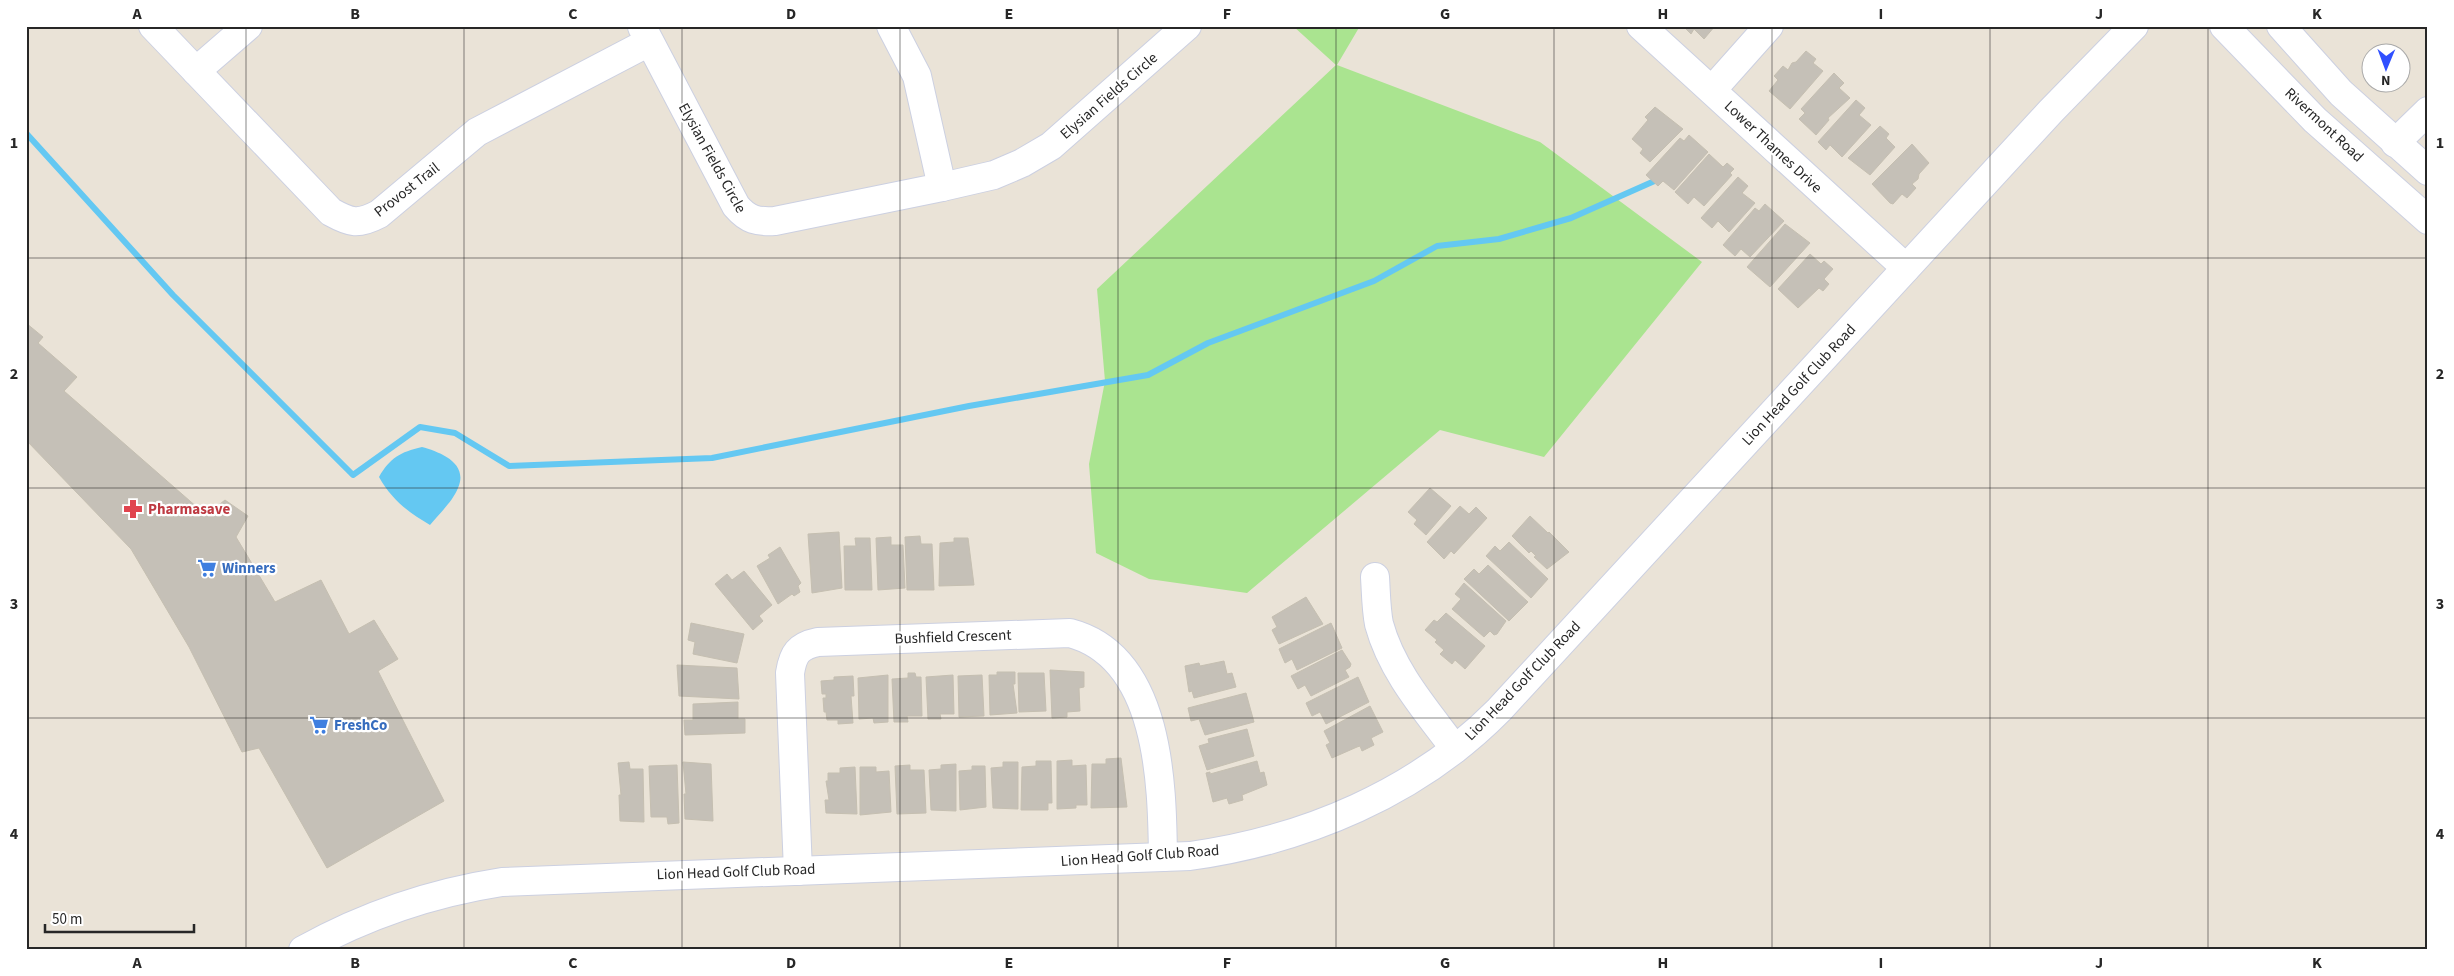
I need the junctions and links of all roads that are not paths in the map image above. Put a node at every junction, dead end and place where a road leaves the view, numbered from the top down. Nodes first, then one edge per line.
1 (153, 26) edge
2 (248, 26) edge
3 (891, 26) edge
4 (1187, 26) edge
5 (1641, 26) edge
6 (1769, 26) edge
7 (2134, 26) edge
8 (2224, 26) edge
9 (2281, 26) edge
10 (645, 34) edge
11 (196, 71) junction
12 (1712, 90) junction
13 (2428, 112) edge
14 (2395, 144) junction
15 (2428, 171) edge
16 (942, 188) junction
17 (2428, 220) edge
18 (1906, 268) junction
19 (1375, 578) dead end
20 (1455, 750) junction
21 (1163, 857) junction
22 (798, 870) junction
23 (303, 950) edge

1 - 11 street, Provost Trail
2 - 11 street
3 - 16 street
4 - 16 street, Elysian Fields Circle
5 - 12 street, Lower Thames Drive
6 - 12 street
7 - 18 street, Lion Head Golf Club Road
8 - 17 street, Rivermont Road
9 - 14 street
10 - 11 street, Provost Trail
10 - 16 street, Elysian Fields Circle
12 - 18 street, Lower Thames Drive
13 - 14 street
14 - 15 street
18 - 20 street, Lion Head Golf Club Road
19 - 20 street
20 - 21 street, Lion Head Golf Club Road
21 - 22 street, Lion Head Golf Club Road
21 - 22 street, Bushfield Crescent
22 - 23 street, Lion Head Golf Club Road

